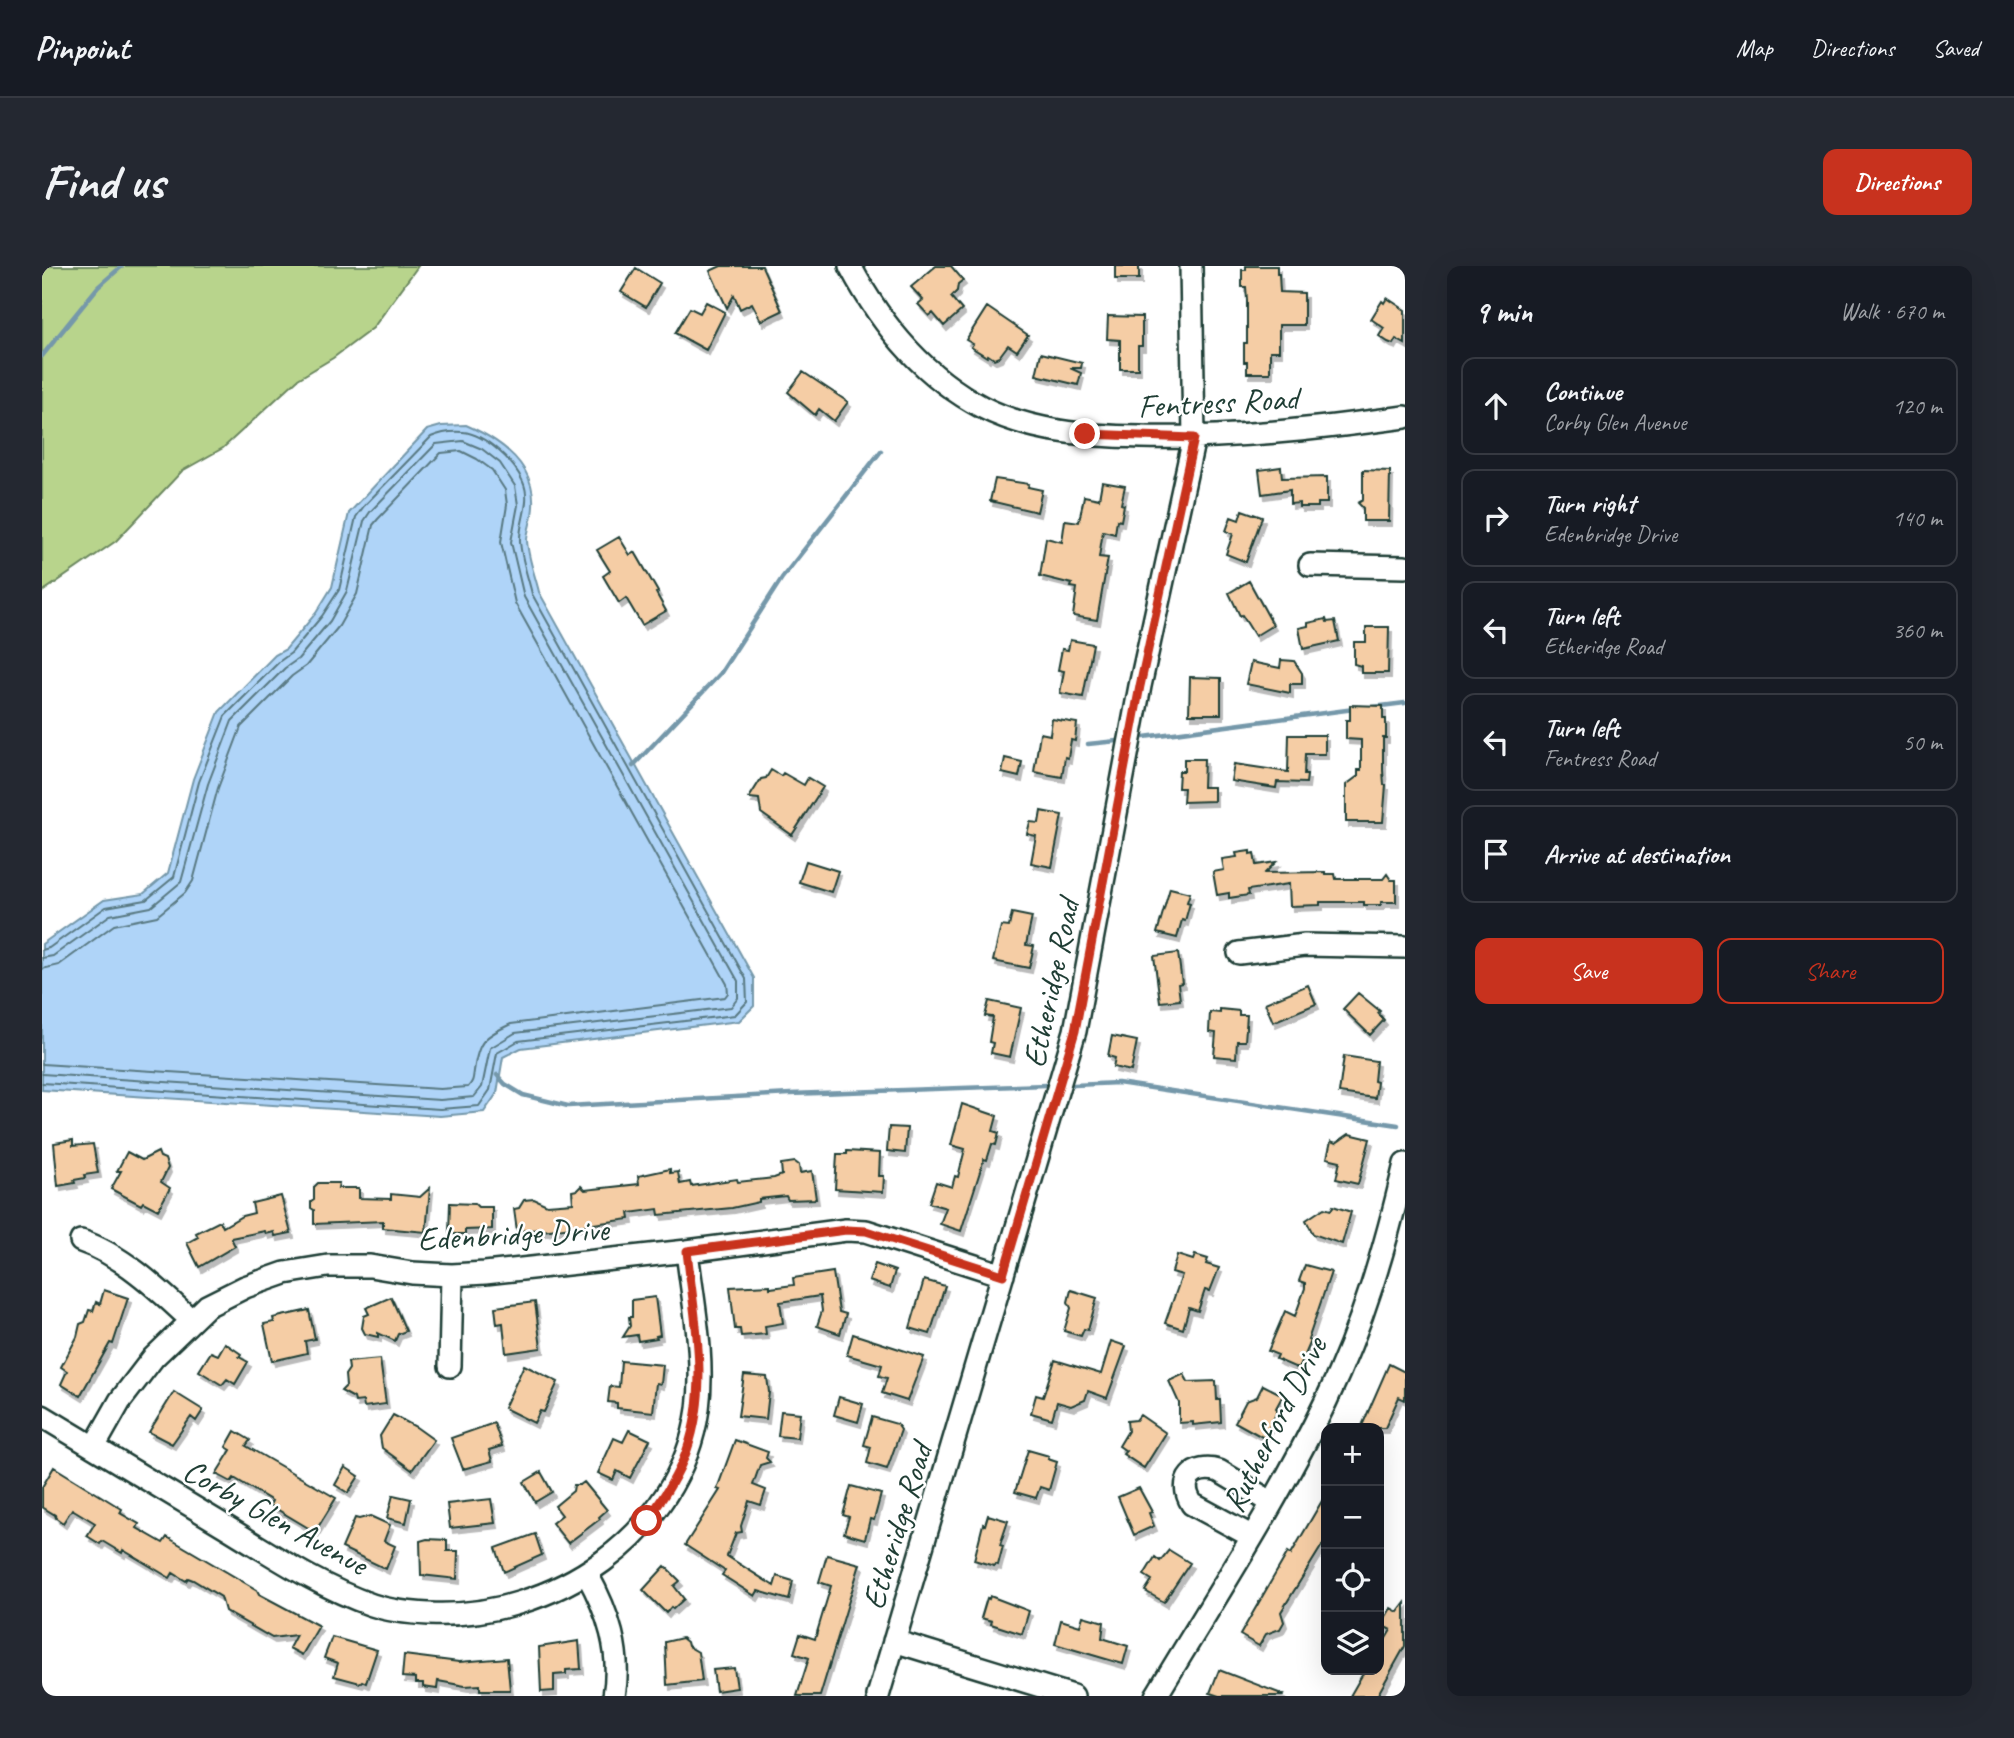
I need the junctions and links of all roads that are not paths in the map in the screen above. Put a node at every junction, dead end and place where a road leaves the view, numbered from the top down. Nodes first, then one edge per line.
1 (850, 266) edge
2 (1191, 266) edge
3 (1405, 417) edge
4 (1194, 438) junction
5 (1310, 565) dead end
6 (1405, 567) edge
7 (1405, 947) edge
8 (1239, 953) dead end
9 (1405, 1164) edge
10 (1396, 1240) edge
11 (81, 1241) dead end
12 (687, 1251) junction
13 (452, 1275) junction
14 (1003, 1275) junction
15 (191, 1320) junction
16 (450, 1366) dead end
17 (42, 1416) edge
18 (94, 1447) junction
19 (1271, 1502) junction
20 (1251, 1536) junction
21 (586, 1574) junction
22 (894, 1641) junction
23 (614, 1696) edge
24 (878, 1696) edge
25 (1073, 1696) edge
26 (1156, 1696) edge

1 - 4 street, Fentress Road
2 - 4 street, Etheridge Road
3 - 4 street, Fentress Road
4 - 14 street, Etheridge Road
5 - 6 street
7 - 8 street
9 - 10 street, Rutherford Drive
10 - 19 street, Rutherford Drive
11 - 15 street
12 - 13 street, Edenbridge Drive
12 - 14 street, Edenbridge Drive
12 - 21 street, Corby Glen Avenue
13 - 15 street, Edenbridge Drive
13 - 16 street
14 - 22 street, Etheridge Road
15 - 18 street, Edenbridge Drive
17 - 18 street, Corby Glen Avenue
18 - 21 street, Corby Glen Avenue
19 - 20 street, Rutherford Drive
19 - 20 street
20 - 26 street, Rutherford Drive
21 - 23 street
22 - 24 street, Etheridge Road
22 - 25 street

